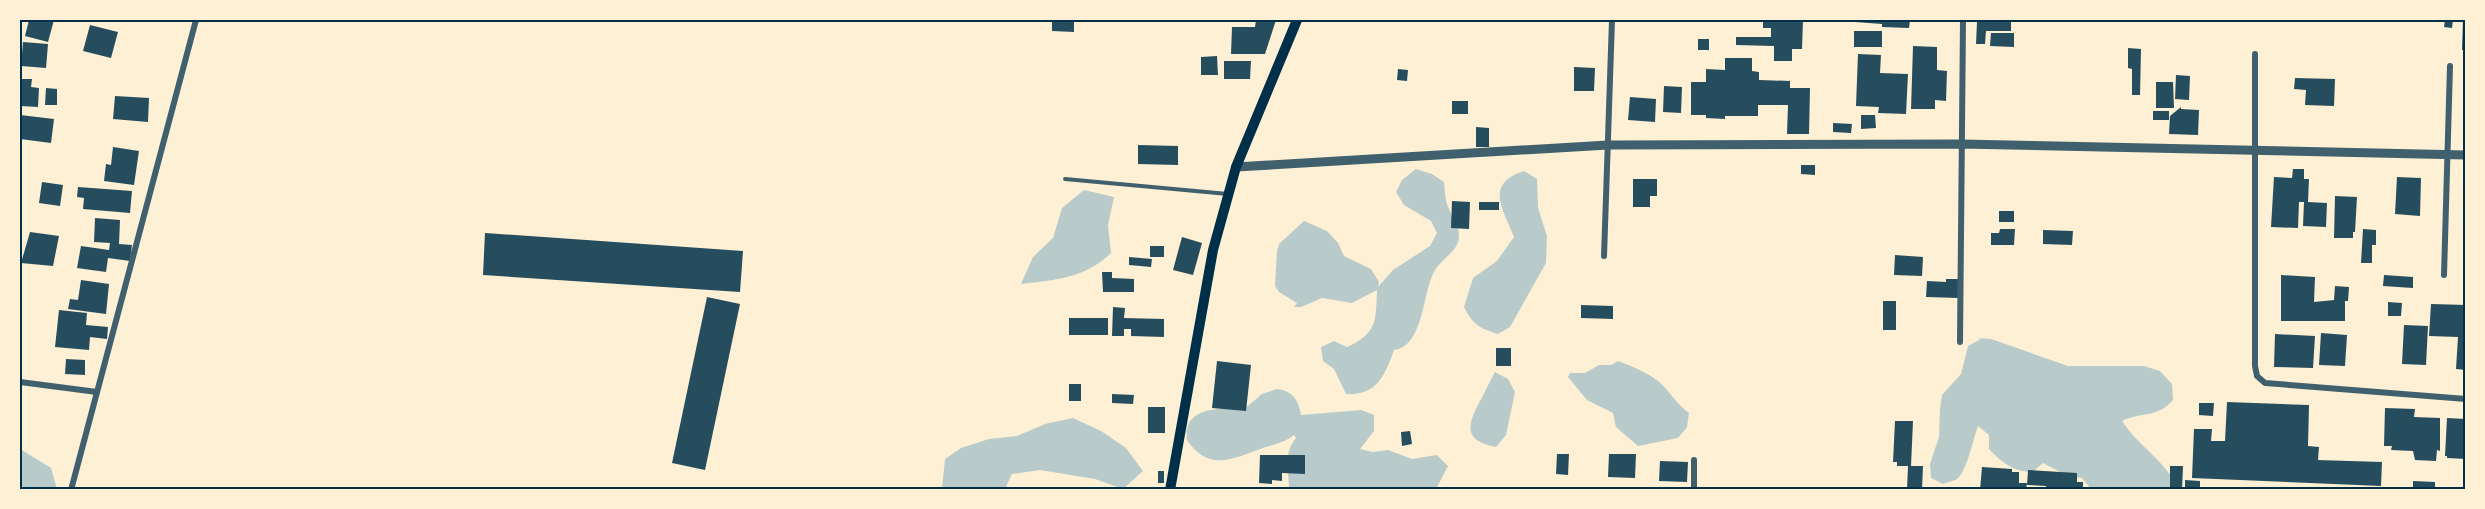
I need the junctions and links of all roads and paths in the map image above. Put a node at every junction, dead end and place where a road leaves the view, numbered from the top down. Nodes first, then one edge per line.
1 (196, 20) edge
2 (1297, 20) edge
3 (1612, 20) edge
4 (1963, 20) edge
5 (2255, 54) dead end
6 (2450, 66) dead end
7 (1961, 144) junction
8 (1608, 145) junction
9 (2255, 152) junction
10 (2449, 155) junction
11 (2466, 155) edge
12 (1236, 167) junction
13 (1065, 179) dead end
14 (1228, 194) junction
15 (1604, 256) dead end
16 (2444, 275) dead end
17 (1960, 342) dead end
18 (20, 382) edge
19 (97, 392) junction
20 (2466, 399) edge
21 (1694, 460) dead end
22 (71, 489) edge
23 (1170, 489) edge
24 (1694, 489) edge

1 - 19 street
2 - 12 main road
3 - 8 street
4 - 7 street
5 - 9 street
6 - 10 street
7 - 8 street
7 - 9 street
7 - 17 street
8 - 12 street
8 - 15 street
9 - 10 street
9 - 20 street
10 - 11 street
10 - 16 street
12 - 14 main road
13 - 14 lane
14 - 23 main road
18 - 19 street
19 - 22 street
21 - 24 street

